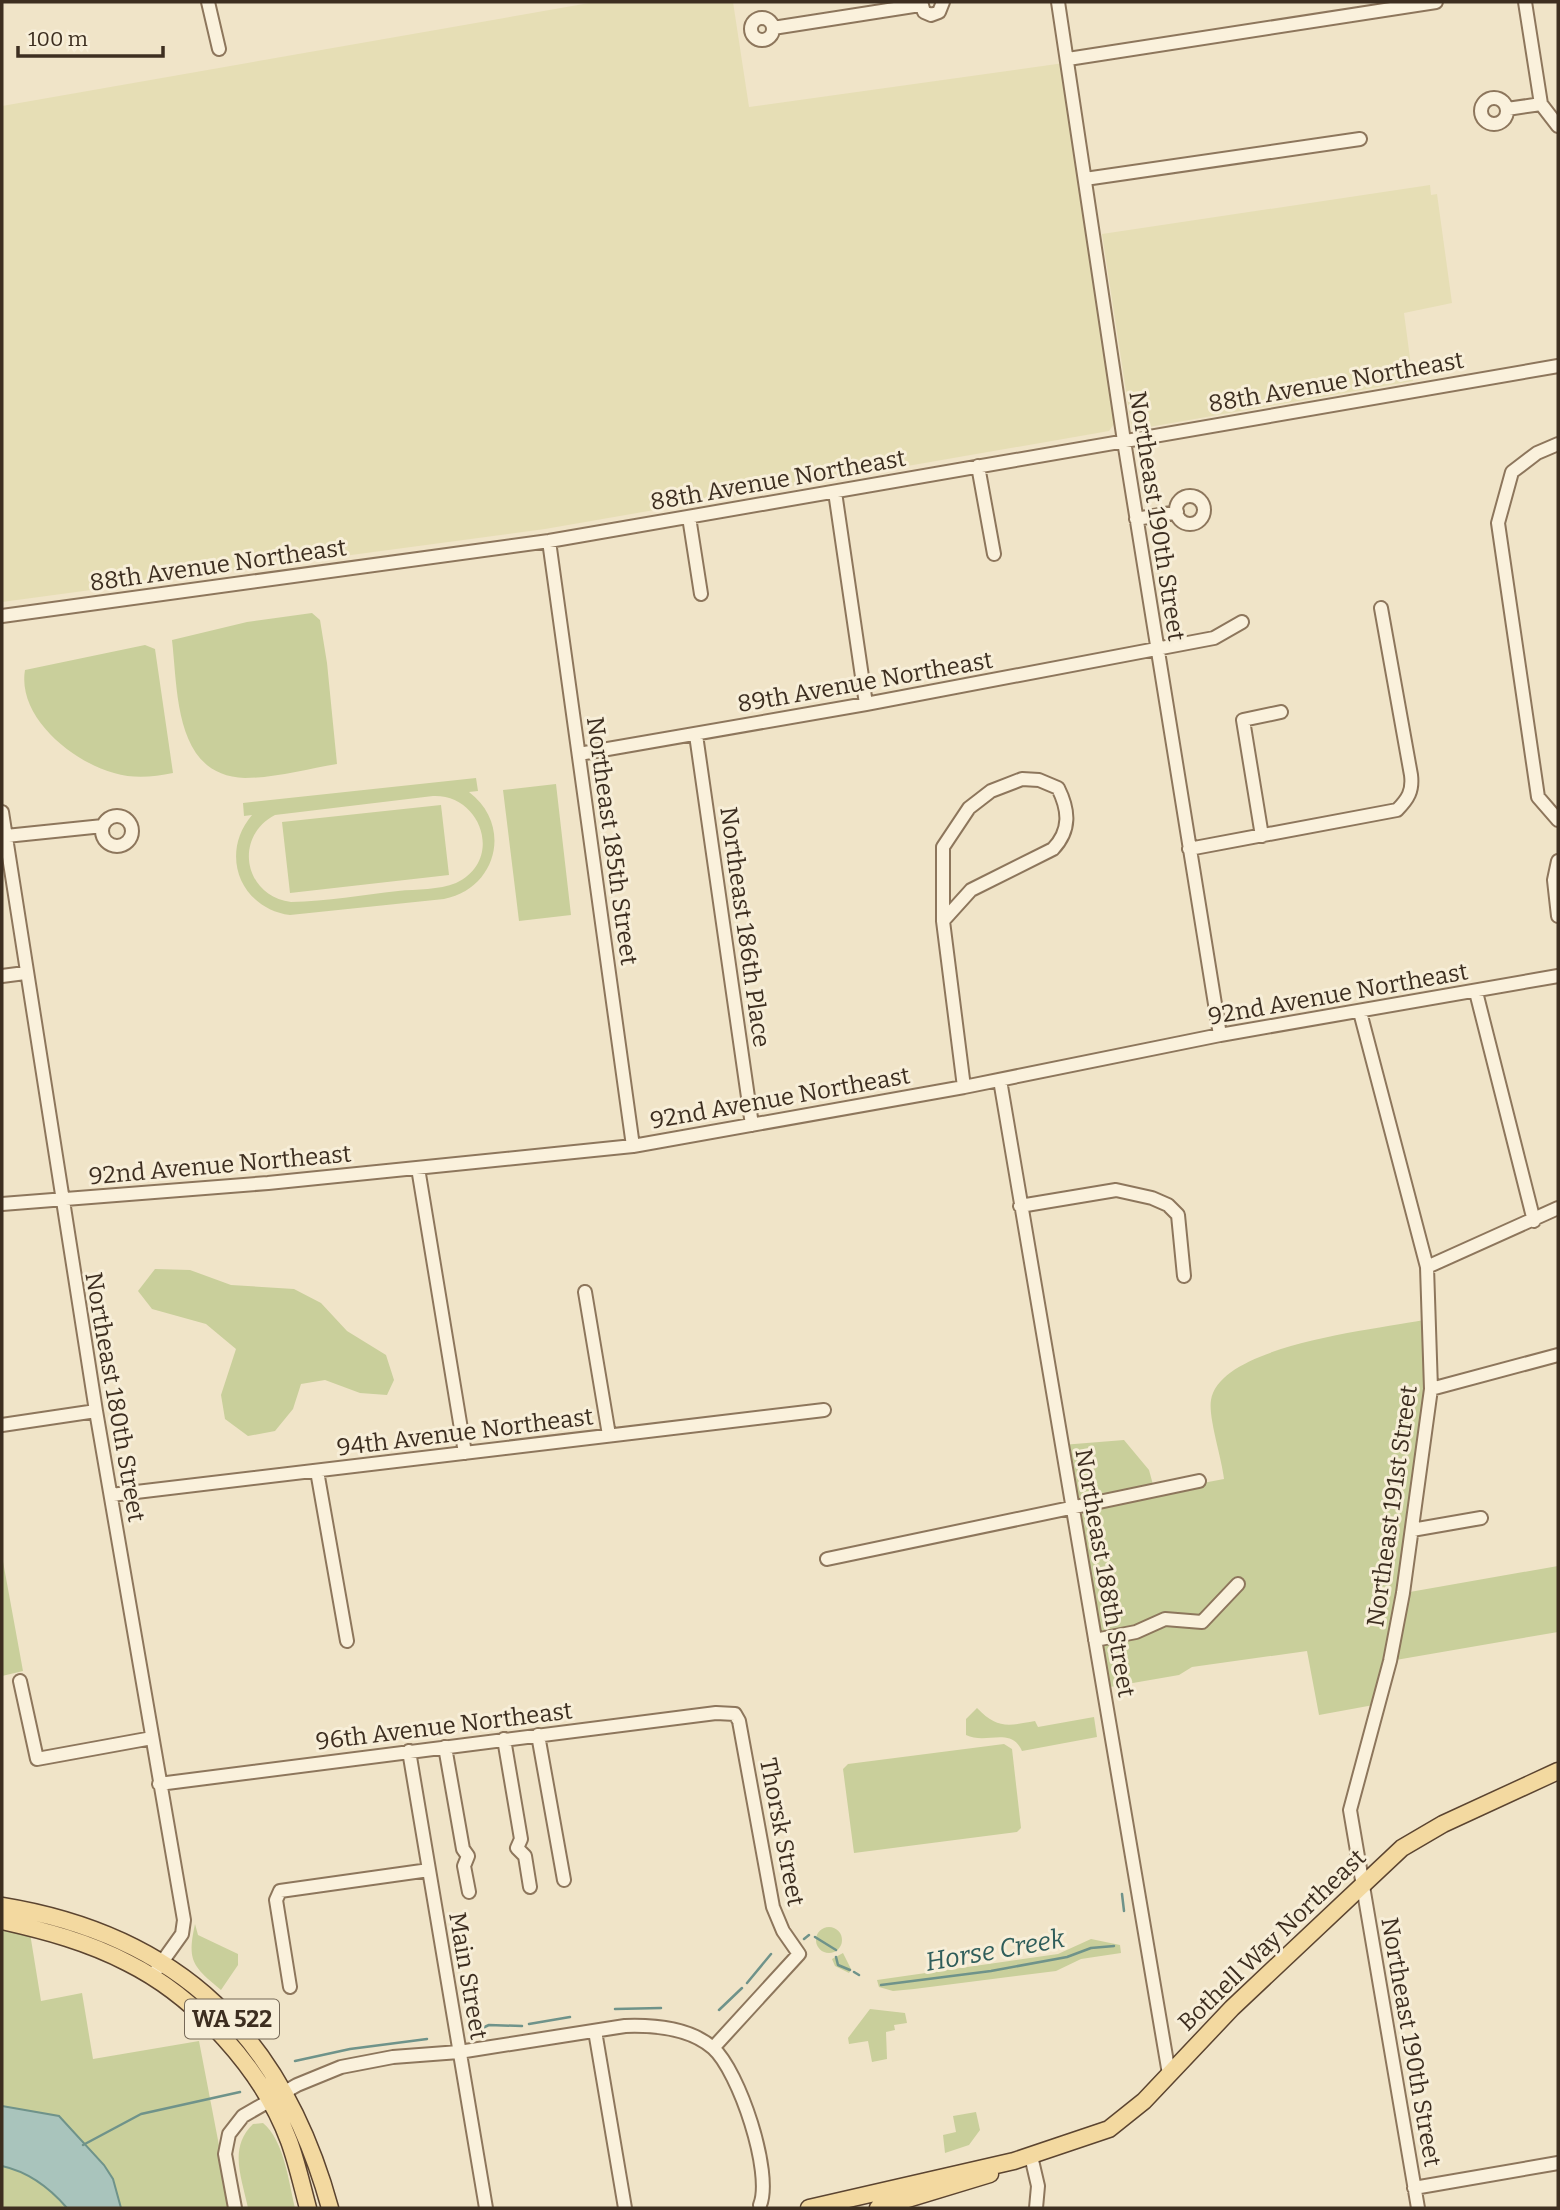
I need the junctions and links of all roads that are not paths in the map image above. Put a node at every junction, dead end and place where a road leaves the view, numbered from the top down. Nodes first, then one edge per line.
1 (208, 2) edge
2 (943, 2) edge
3 (1058, 2) edge
4 (1436, 2) edge
5 (1525, 2) edge
6 (920, 3) edge
7 (773, 28) dead end
8 (219, 49) dead end
9 (1068, 59) junction
10 (1541, 103) junction
11 (1507, 109) dead end
12 (1558, 126) edge
13 (1360, 139) dead end
14 (1085, 179) junction
15 (1558, 366) edge
16 (1124, 442) junction
17 (1558, 444) edge
18 (978, 466) junction
19 (835, 492) junction
20 (1177, 512) dead end
21 (689, 517) junction
22 (1136, 519) junction
23 (549, 541) junction
24 (994, 554) dead end
25 (701, 594) dead end
26 (1381, 608) dead end
27 (2, 616) edge
28 (1242, 622) dead end
29 (1157, 649) junction
30 (866, 704) junction
31 (1281, 712) dead end
32 (696, 735) junction
33 (579, 754) junction
34 (2, 812) edge
35 (1558, 820) edge
36 (103, 826) dead end
37 (6, 836) junction
38 (1262, 836) junction
39 (1189, 849) junction
40 (1558, 862) edge
41 (1558, 916) edge
42 (943, 921) junction
43 (25, 973) junction
44 (2, 976) edge
45 (1558, 976) edge
46 (1476, 992) junction
47 (1360, 1012) junction
48 (1220, 1035) junction
49 (1000, 1080) junction
50 (964, 1087) junction
51 (752, 1125) junction
52 (633, 1146) junction
53 (418, 1168) junction
54 (61, 1200) junction
55 (2, 1203) edge
56 (1020, 1206) junction
57 (1558, 1208) edge
58 (1534, 1221) junction
59 (1427, 1267) junction
60 (1184, 1276) dead end
61 (585, 1292) dead end
62 (1558, 1355) edge
63 (1431, 1390) junction
64 (824, 1410) dead end
65 (96, 1411) junction
66 (2, 1425) edge
67 (609, 1435) junction
68 (465, 1453) junction
69 (317, 1471) junction
70 (1199, 1480) dead end
71 (111, 1495) junction
72 (1073, 1506) junction
73 (1480, 1518) dead end
74 (1412, 1530) junction
75 (827, 1559) dead end
76 (1238, 1584) dead end
77 (1095, 1640) junction
78 (347, 1641) dead end
79 (20, 1681) dead end
80 (735, 1714) joint
81 (538, 1735) junction
82 (152, 1738) junction
83 (504, 1740) junction
84 (445, 1746) junction
85 (409, 1751) junction
86 (1558, 1771) edge
87 (159, 1784) junction
88 (429, 1870) junction
89 (564, 1880) dead end
90 (1362, 1882) junction
91 (530, 1887) dead end
92 (469, 1892) dead end
93 (2, 1906) edge
94 (2, 1921) edge
95 (161, 1962) junction
96 (151, 1978) junction
97 (290, 1987) dead end
98 (595, 2031) junction
99 (713, 2048) junction
100 (459, 2052) junction
101 (1169, 2074) junction
102 (285, 2091) junction
103 (270, 2100) junction
104 (1031, 2156) junction
105 (1558, 2163) edge
106 (1414, 2188) junction
107 (329, 2204) edge
108 (761, 2206) edge
109 (889, 2207) edge
110 (235, 2208) edge
111 (308, 2208) edge
112 (486, 2208) edge
113 (625, 2208) edge
114 (809, 2208) edge
115 (1036, 2208) edge
116 (1418, 2208) edge

1 - 8 street
2 - 6 street
3 - 9 street, Northeast 190th Street
4 - 9 street
5 - 10 street
6 - 7 street
9 - 14 street, Northeast 190th Street
10 - 11 street
10 - 12 street
13 - 14 street
14 - 16 street, Northeast 190th Street
15 - 16 street, 88th Avenue Northeast
16 - 18 street, 88th Avenue Northeast
16 - 22 street, Northeast 190th Street
17 - 35 street
18 - 19 street, 88th Avenue Northeast
18 - 24 street
19 - 21 street, 88th Avenue Northeast
19 - 30 street
20 - 22 street
21 - 23 street, 88th Avenue Northeast
21 - 25 street
22 - 29 street, Northeast 190th Street
23 - 27 street, 88th Avenue Northeast
23 - 33 street, Northeast 185th Street
26 - 38 street
28 - 29 street, 89th Avenue Northeast
29 - 30 street, 89th Avenue Northeast
29 - 39 street, Northeast 190th Street
30 - 32 street, 89th Avenue Northeast
31 - 38 street
32 - 33 street, 89th Avenue Northeast
32 - 51 street, Northeast 186th Place
33 - 52 street, Northeast 185th Street
34 - 37 street, Northeast 180th Street
36 - 37 street
37 - 43 street, Northeast 180th Street
38 - 39 street
39 - 48 street, Northeast 190th Street
40 - 41 street
42 - 42 street
42 - 50 street
43 - 44 street
43 - 54 street, Northeast 180th Street
45 - 46 street, 92nd Avenue Northeast
46 - 47 street, 92nd Avenue Northeast
46 - 58 street
47 - 48 street, 92nd Avenue Northeast
47 - 59 street, Northeast 191st Street
48 - 49 street, 92nd Avenue Northeast
49 - 50 street, 92nd Avenue Northeast
49 - 56 street, Northeast 188th Street
50 - 51 street, 92nd Avenue Northeast
51 - 52 street, 92nd Avenue Northeast
52 - 53 street, 92nd Avenue Northeast
53 - 54 street, 92nd Avenue Northeast
53 - 68 street
54 - 55 street, 92nd Avenue Northeast
54 - 65 street, Northeast 180th Street
56 - 60 street
56 - 72 street, Northeast 188th Street
57 - 58 street
58 - 59 street
59 - 63 street, Northeast 191st Street
61 - 67 street
62 - 63 street
63 - 74 street, Northeast 191st Street
64 - 67 street, 94th Avenue Northeast
65 - 66 street
65 - 71 street, Northeast 180th Street
67 - 68 street, 94th Avenue Northeast
68 - 69 street, 94th Avenue Northeast
69 - 71 street, 94th Avenue Northeast
69 - 78 street
70 - 72 street
71 - 82 street, Northeast 180th Street
72 - 75 street
72 - 77 street, Northeast 188th Street
73 - 74 street
74 - 90 street, Northeast 191st Street
76 - 77 street
77 - 101 street, Northeast 188th Street
79 - 82 street
80 - 81 street, 96th Avenue Northeast
80 - 99 street, Thorsk Street
81 - 83 street, 96th Avenue Northeast
81 - 89 street
82 - 87 street, Northeast 180th Street
83 - 84 street, 96th Avenue Northeast
83 - 91 street
84 - 85 street, 96th Avenue Northeast
84 - 92 street
85 - 87 street, 96th Avenue Northeast
85 - 88 street, Main Street
86 - 90 main road, Bothell Way Northeast
87 - 95 street, Northeast 180th Street
88 - 97 street
88 - 100 street, Main Street
90 - 101 main road, Bothell Way Northeast
90 - 106 street, Northeast 190th Street
93 - 95 main road, WA 522
94 - 96 main road, WA 522
95 - 96 street, Northeast 180th Street
95 - 102 main road, WA 522
96 - 103 main road, WA 522
98 - 99 street
98 - 100 street
98 - 113 street
99 - 108 street
100 - 102 street
100 - 112 street, Main Street
101 - 104 main road, Bothell Way Northeast
102 - 103 street
102 - 107 main road, WA 522
103 - 110 street
103 - 111 main road, WA 522
104 - 109 main road, Bothell Way Northeast
104 - 114 main road, Bothell Way Northeast
104 - 115 street
105 - 106 street
106 - 116 street, Northeast 190th Street

